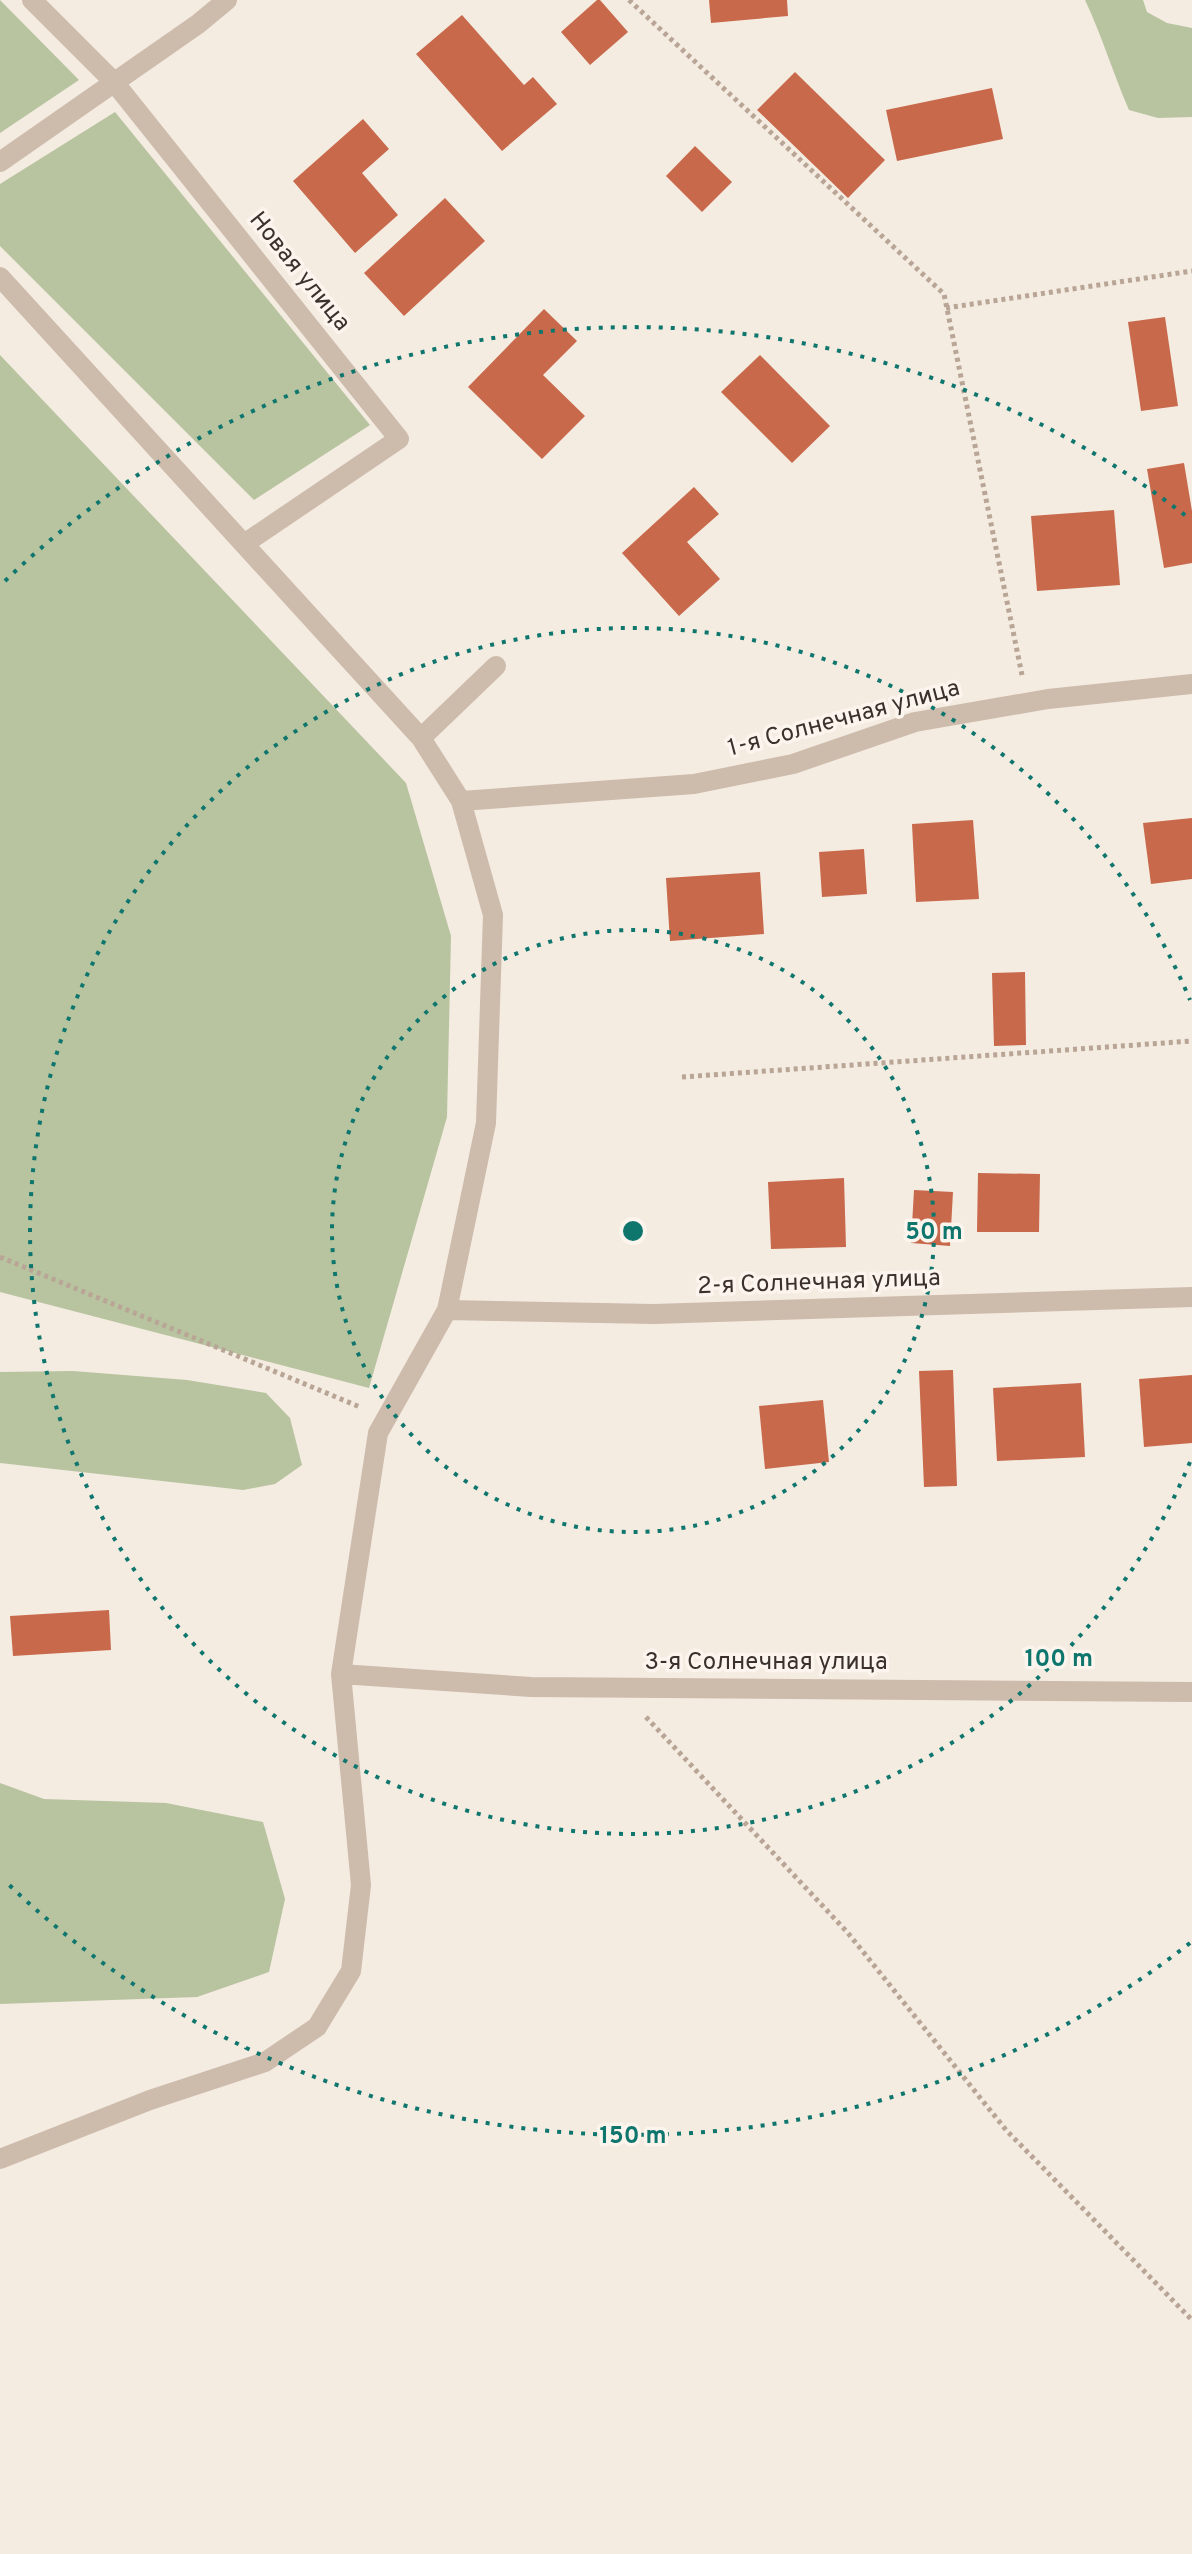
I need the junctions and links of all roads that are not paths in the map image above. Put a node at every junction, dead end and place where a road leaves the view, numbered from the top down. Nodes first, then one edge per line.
1 (32, 0) edge
2 (227, 0) edge
3 (114, 82) junction
4 (0, 162) edge
5 (0, 277) edge
6 (244, 544) junction
7 (496, 666) dead end
8 (1192, 684) edge
9 (421, 738) junction
10 (461, 801) junction
11 (1192, 1297) edge
12 (447, 1310) junction
13 (341, 1674) junction
14 (1192, 1692) edge
15 (0, 2159) edge

1 - 3 street, Новая улица
2 - 3 street
3 - 4 street
3 - 6 street, Новая улица
5 - 6 street
6 - 9 street
7 - 9 street
8 - 10 street, 1-я Солнечная улица
9 - 10 street
10 - 12 street
11 - 12 street, 2-я Солнечная улица
12 - 13 street
13 - 14 street, 3-я Солнечная улица
13 - 15 street

